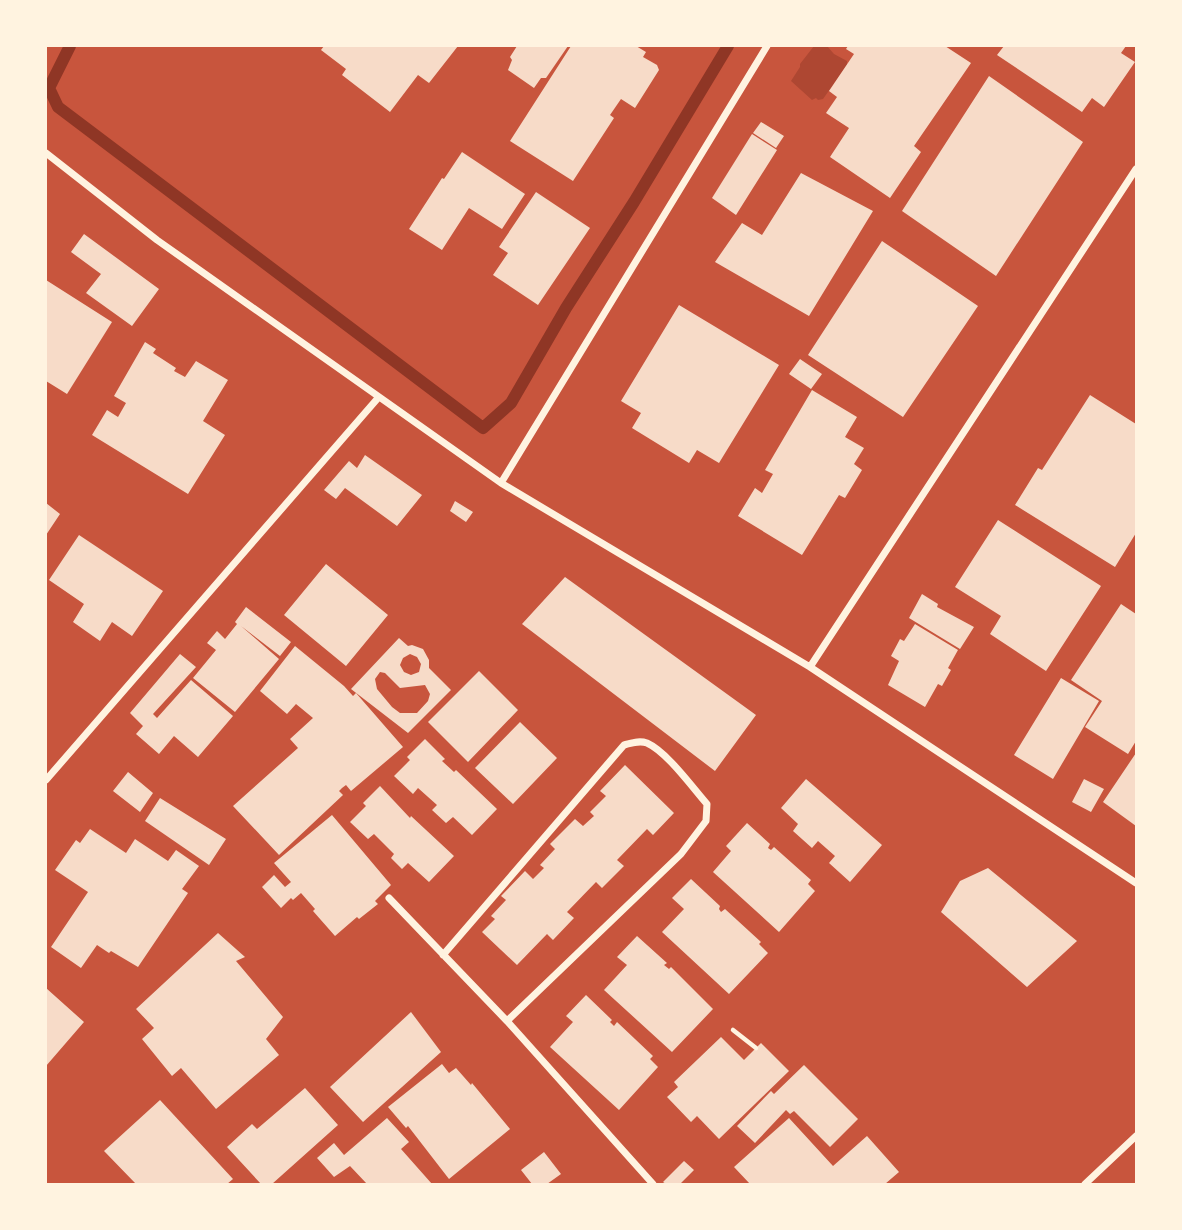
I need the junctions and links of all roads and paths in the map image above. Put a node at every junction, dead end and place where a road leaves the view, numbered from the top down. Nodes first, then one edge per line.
1 (767, 46) edge
2 (46, 153) edge
3 (1136, 169) edge
4 (378, 398) junction
5 (500, 483) junction
6 (810, 667) junction
7 (46, 780) edge
8 (1136, 883) edge
9 (389, 898) dead end
10 (443, 955) junction
11 (507, 1021) junction
12 (733, 1030) dead end
13 (756, 1048) dead end
14 (1136, 1136) edge
15 (653, 1185) edge
16 (1085, 1185) edge

1 - 5 street
2 - 4 street
3 - 6 street
4 - 5 street
4 - 7 street
5 - 6 street
6 - 8 street
9 - 10 street
10 - 11 street
10 - 11 street
11 - 15 street
12 - 13 path
14 - 16 street

